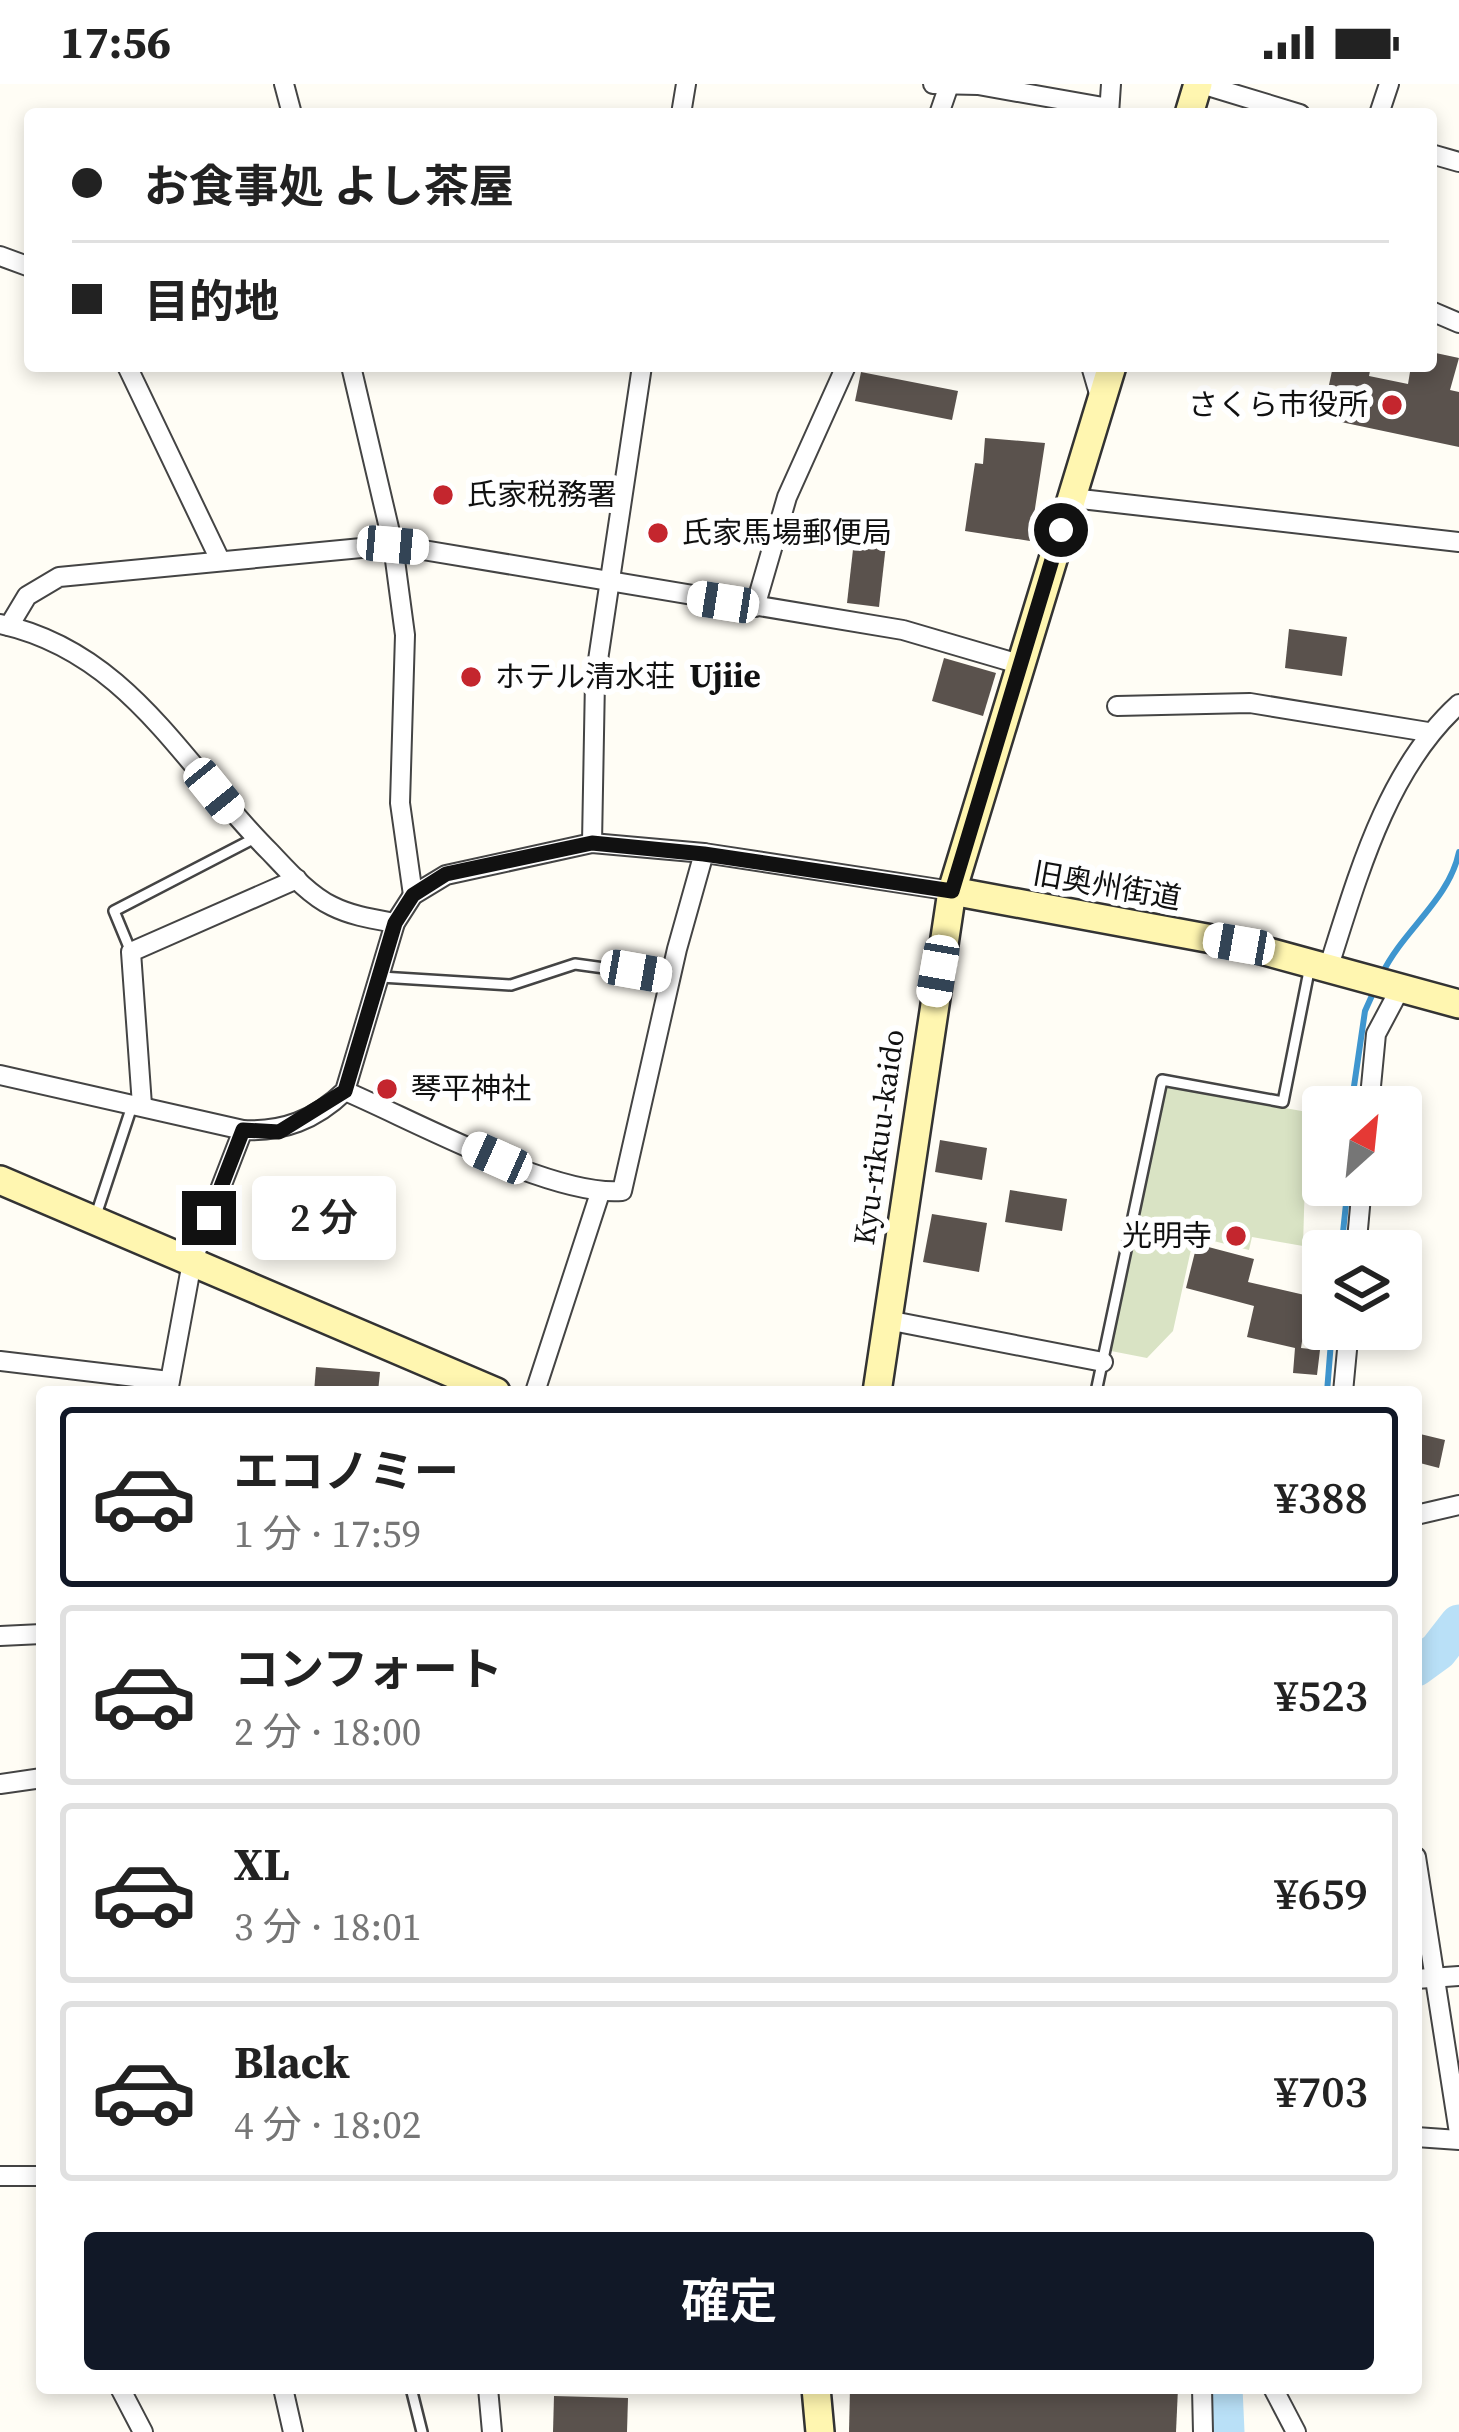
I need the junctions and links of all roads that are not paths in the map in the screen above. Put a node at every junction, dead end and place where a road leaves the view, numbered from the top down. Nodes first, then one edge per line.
1 (1200, 84) edge
2 (941, 86) edge
3 (1094, 108) edge
4 (1280, 108) edge
5 (131, 372) edge
6 (352, 372) edge
7 (641, 372) edge
8 (843, 372) edge
9 (1093, 372) edge
10 (1110, 372) edge
11 (1102, 402) junction
12 (1072, 498) junction
13 (1459, 542) edge
14 (393, 545) junction
15 (220, 560) junction
16 (609, 581) junction
17 (755, 608) junction
18 (5, 625) edge
19 (1019, 664) junction
20 (1459, 704) edge
21 (1118, 706) dead end
22 (1428, 732) junction
23 (255, 838) junction
24 (592, 843) junction
25 (704, 854) junction
26 (297, 879) junction
27 (952, 891) junction
28 (413, 895) junction
29 (395, 923) junction
30 (131, 952) junction
31 (1320, 963) junction
32 (380, 977) junction
33 (670, 977) junction
34 (1400, 987) junction
35 (1459, 1004) edge
36 (0, 1075) edge
37 (1371, 1086) edge
38 (345, 1091) junction
39 (138, 1104) junction
40 (243, 1130) junction
41 (0, 1180) edge
42 (600, 1193) junction
43 (94, 1220) junction
44 (192, 1262) junction
45 (887, 1320) junction
46 (1347, 1350) edge
47 (0, 1361) edge
48 (1102, 1362) junction
49 (168, 1386) edge
50 (482, 1386) edge
51 (537, 1386) edge
52 (878, 1386) edge
53 (1097, 1386) edge
54 (1344, 1386) edge
55 (1459, 1505) edge
56 (1422, 1513) edge
57 (36, 1634) edge
58 (0, 1636) edge
59 (36, 1779) edge
60 (0, 1784) edge
61 (1422, 1939) edge
62 (1459, 1976) edge
63 (1425, 1980) edge
64 (1459, 2136) edge
65 (1422, 2137) edge
66 (0, 2176) edge
67 (36, 2176) edge
68 (122, 2394) edge
69 (284, 2394) edge
70 (412, 2394) edge
71 (488, 2394) edge
72 (817, 2394) edge
73 (1202, 2394) edge
74 (1276, 2394) edge
75 (143, 2432) edge
76 (293, 2432) edge
77 (422, 2432) edge
78 (491, 2432) edge
79 (820, 2432) edge
80 (1203, 2432) edge
81 (1296, 2432) edge

1 - 4 street
2 - 3 street
5 - 15 street
6 - 14 street
7 - 16 street
8 - 17 street
9 - 11 street
10 - 11 main road, Kyu-rikuu-kaido
11 - 12 main road, Kyu-rikuu-kaido
12 - 13 street
12 - 19 main road, Kyu-rikuu-kaido
14 - 15 street
14 - 16 street
14 - 28 street
15 - 18 street
16 - 17 street
16 - 24 street
17 - 19 street
18 - 23 street
19 - 27 main road, Kyu-rikuu-kaido
20 - 22 street
21 - 22 street
22 - 31 street
23 - 26 street
23 - 30 lane
24 - 25 street
24 - 28 street
25 - 27 street
25 - 33 street
26 - 29 street
26 - 30 street
27 - 31 main road, 旧奥州街道
27 - 45 main road, Kyu-rikuu-kaido
28 - 29 street
29 - 32 street
30 - 39 street
31 - 34 main road, 旧奥州街道
31 - 48 lane
32 - 33 lane
32 - 38 street
33 - 42 street
34 - 35 main road, 旧奥州街道
34 - 37 street
36 - 39 street
38 - 40 street
38 - 42 street
39 - 40 street
39 - 43 lane
40 - 44 street
41 - 43 main road
42 - 51 street
43 - 44 main road
44 - 49 street
44 - 50 main road
45 - 48 street
45 - 52 main road, Kyu-rikuu-kaido
46 - 54 street
47 - 49 street
48 - 53 lane
55 - 56 street
57 - 58 street
59 - 60 street
61 - 63 street
62 - 63 street
63 - 64 street
64 - 65 street
66 - 67 street
68 - 75 street
69 - 76 street
70 - 77 lane
71 - 78 street
72 - 79 main road
73 - 80 street
74 - 81 street

